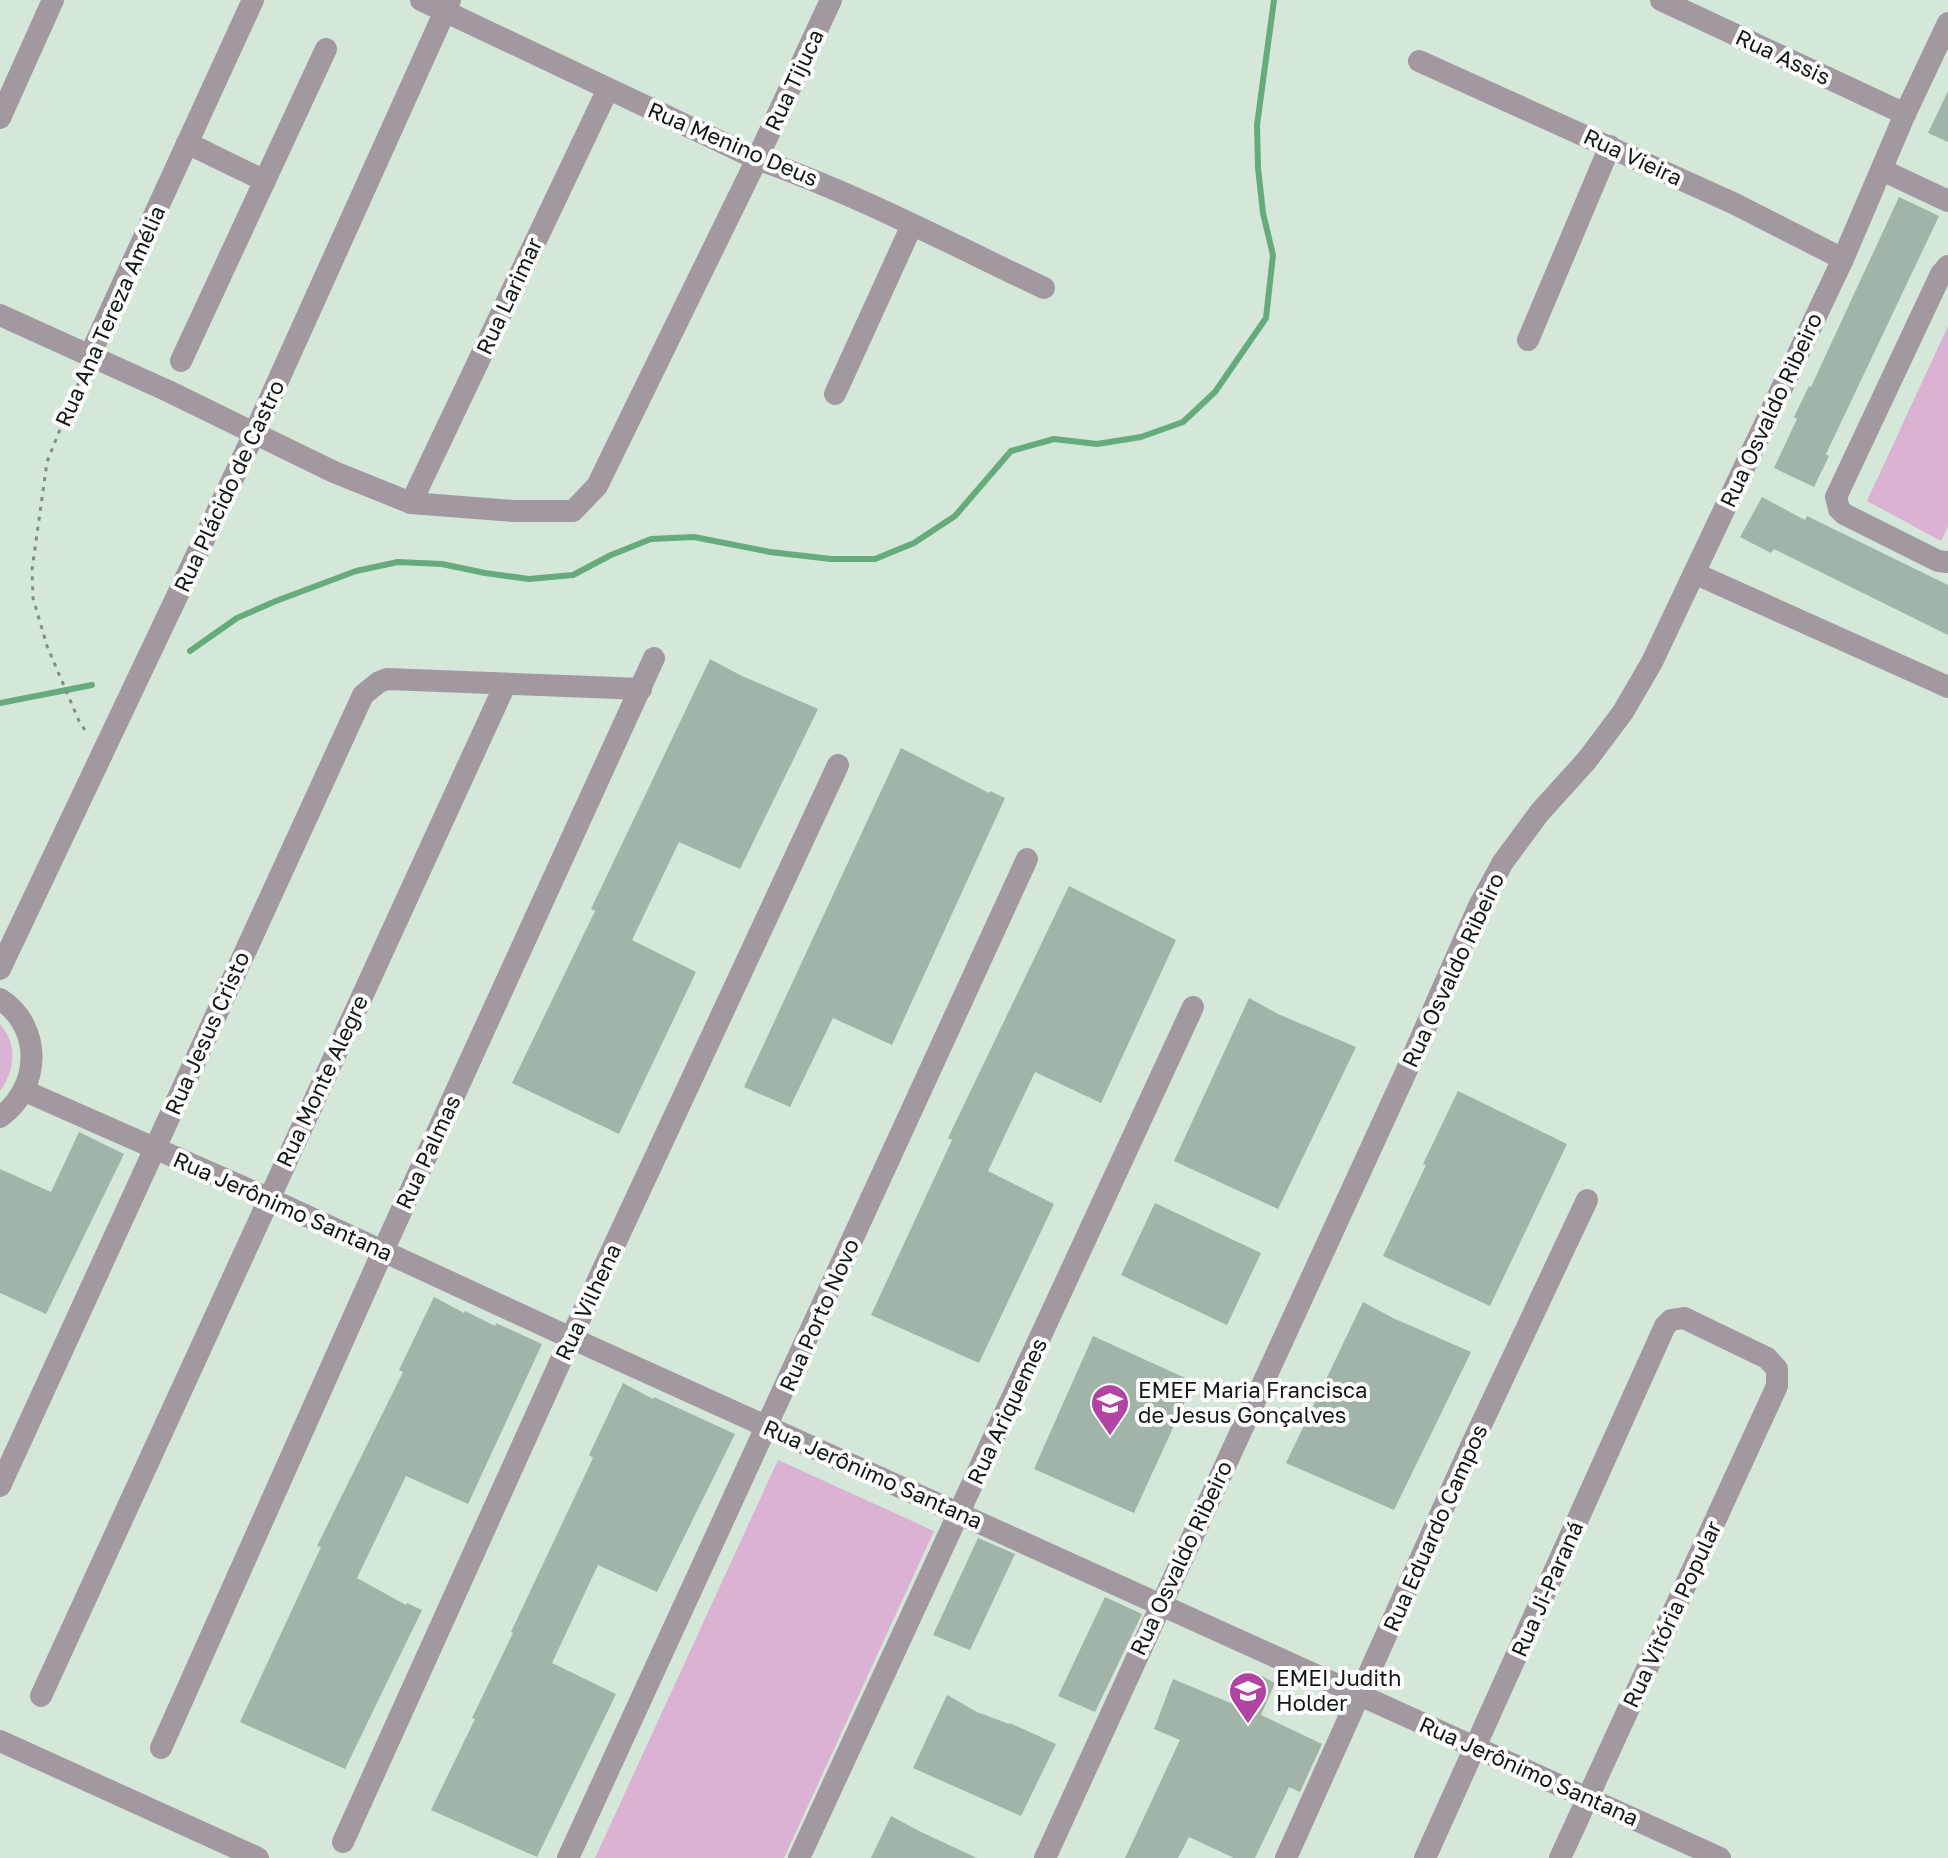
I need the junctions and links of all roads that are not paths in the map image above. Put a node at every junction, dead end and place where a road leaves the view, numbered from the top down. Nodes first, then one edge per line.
1 (53, 0) edge
2 (253, 0) edge
3 (421, 0) edge
4 (831, 0) edge
5 (1661, 0) edge
6 (448, 5) edge
7 (1948, 23) edge
8 (326, 49) dead end
9 (1419, 61) dead end
10 (608, 89) junction
11 (1905, 114) junction
12 (0, 118) edge
13 (187, 143) junction
14 (1610, 146) junction
15 (757, 159) junction
16 (1882, 170) junction
17 (265, 181) junction
18 (1948, 201) edge
19 (912, 225) junction
20 (1843, 259) junction
21 (1948, 266) edge
22 (1044, 288) dead end
23 (0, 315) edge
24 (1528, 340) dead end
25 (90, 355) junction
26 (181, 361) dead end
27 (835, 394) dead end
28 (254, 434) junction
29 (411, 503) junction
30 (1948, 562) edge
31 (1694, 573) junction
32 (654, 658) dead end
33 (505, 685) junction
34 (1948, 687) edge
35 (641, 689) junction
36 (838, 765) dead end
37 (1027, 859) dead end
38 (0, 969) edge
39 (0, 999) edge
40 (1193, 1007) dead end
41 (25, 1091) junction
42 (0, 1117) edge
43 (155, 1148) junction
44 (268, 1198) junction
45 (1587, 1200) dead end
46 (383, 1251) junction
47 (1671, 1320) joint
48 (571, 1338) junction
49 (768, 1427) junction
50 (0, 1486) edge
51 (960, 1514) junction
52 (1161, 1603) junction
53 (1360, 1695) junction
54 (41, 1696) dead end
55 (0, 1741) edge
56 (161, 1748) dead end
57 (1476, 1748) junction
58 (1588, 1798) junction
59 (343, 1842) dead end
60 (258, 1858) edge
61 (568, 1858) edge
62 (799, 1858) edge
63 (1045, 1858) edge
64 (1286, 1858) edge
65 (1425, 1858) edge
66 (1560, 1858) edge
67 (1720, 1858) edge

1 - 12 street
2 - 13 street, Rua Ana Tereza Amélia
3 - 6 street, Rua Menino Deus
4 - 15 street, Rua Tijuca
5 - 11 street, Rua Assis
6 - 10 street, Rua Menino Deus
6 - 28 street, Rua Plácido de Castro
7 - 11 street, Rua Osvaldo Ribeiro
8 - 17 street
9 - 14 street, Rua Vieira
10 - 15 street, Rua Menino Deus
10 - 29 street, Rua Larimar
11 - 16 street, Rua Osvaldo Ribeiro
13 - 17 street
13 - 25 street, Rua Ana Tereza Amélia
14 - 20 street, Rua Vieira
14 - 24 street
15 - 19 street, Rua Menino Deus
15 - 29 street, Rua Tijuca
16 - 18 street
16 - 20 street, Rua Osvaldo Ribeiro
17 - 26 street
19 - 22 street, Rua Menino Deus
19 - 27 street
20 - 31 street, Rua Osvaldo Ribeiro
21 - 30 street
23 - 25 street, Rua Tijuca
25 - 28 street, Rua Tijuca
28 - 29 street, Rua Tijuca
28 - 38 street, Rua Plácido de Castro
31 - 34 street
31 - 52 street, Rua Osvaldo Ribeiro
32 - 35 street, Rua Palmas
33 - 35 street
33 - 43 street, Rua Jesus Cristo
33 - 44 street, Rua Monte Alegre
35 - 46 street, Rua Palmas
36 - 48 street, Rua Vilhena
37 - 49 street, Rua Porto Novo
39 - 41 street
40 - 51 street, Rua Ariquemes
41 - 42 street
41 - 43 street, Rua Jerônimo Santana
43 - 44 street, Rua Jerônimo Santana
43 - 50 street, Rua Jesus Cristo
44 - 46 street, Rua Jerônimo Santana
44 - 54 street, Rua Monte Alegre
45 - 53 street, Rua Eduardo Campos
46 - 48 street, Rua Jerônimo Santana
46 - 56 street, Rua Palmas
47 - 57 street, Rua Ji-Paraná
47 - 58 street, Rua Vitória Popular
48 - 49 street, Rua Jerônimo Santana
48 - 59 street, Rua Vilhena
49 - 51 street, Rua Jerônimo Santana
49 - 61 street, Rua Porto Novo
51 - 52 street, Rua Jerônimo Santana
51 - 62 street, Rua Ariquemes
52 - 53 street, Rua Jerônimo Santana
52 - 63 street, Rua Osvaldo Ribeiro
53 - 57 street, Rua Jerônimo Santana
53 - 64 street, Rua Eduardo Campos
55 - 60 street
57 - 58 street, Rua Jerônimo Santana
57 - 65 street, Rua Ji-Paraná
58 - 66 street, Rua Vitória Popular
58 - 67 street, Rua Jerônimo Santana

